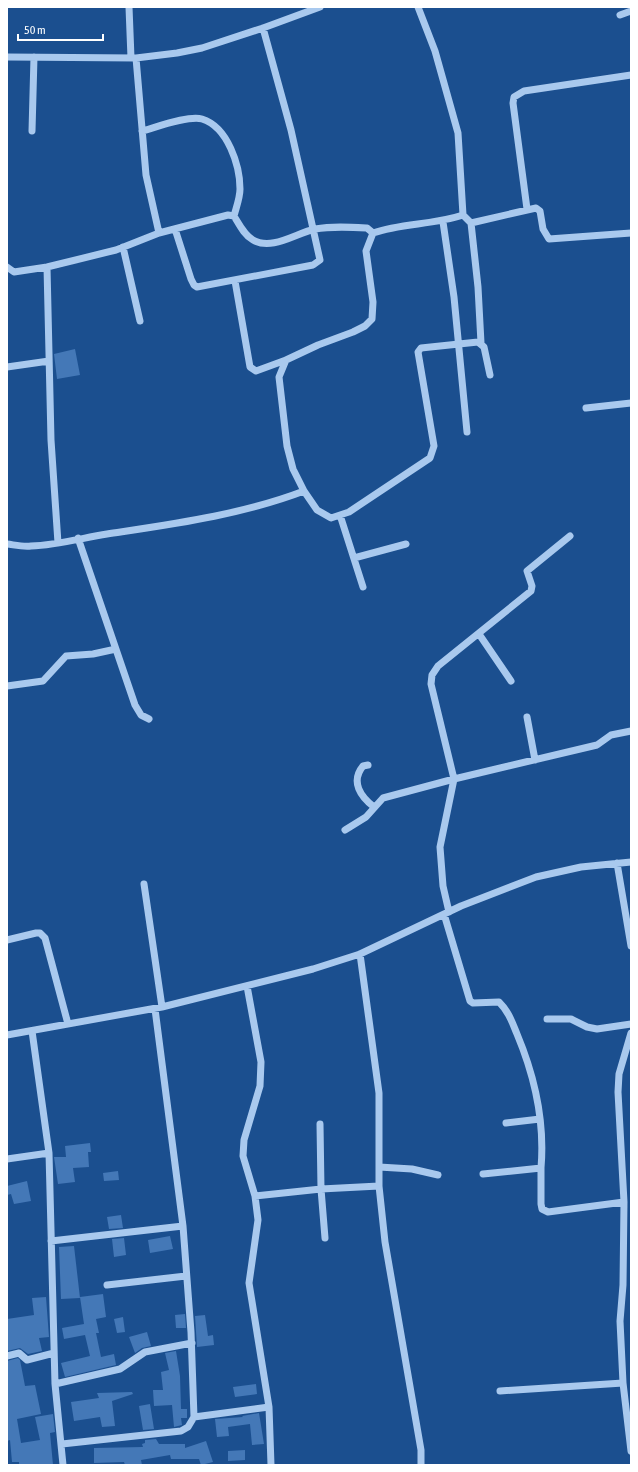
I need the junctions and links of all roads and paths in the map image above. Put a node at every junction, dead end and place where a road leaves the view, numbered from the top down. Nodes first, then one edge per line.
1 (130, 7) edge
2 (320, 7) edge
3 (418, 7) edge
4 (631, 11) edge
5 (620, 15) dead end
6 (263, 28) junction
7 (7, 57) edge
8 (34, 57) junction
9 (134, 58) junction
10 (631, 75) edge
11 (32, 131) dead end
12 (142, 131) junction
13 (527, 209) junction
14 (462, 215) junction
15 (234, 216) junction
16 (442, 222) junction
17 (471, 222) junction
18 (175, 229) junction
19 (314, 229) junction
20 (159, 233) junction
21 (373, 233) junction
22 (631, 233) edge
23 (123, 247) junction
24 (47, 266) junction
25 (7, 267) edge
26 (235, 281) junction
27 (140, 321) dead end
28 (457, 343) junction
29 (481, 343) junction
30 (286, 360) junction
31 (49, 361) junction
32 (7, 367) edge
33 (490, 375) dead end
34 (631, 403) edge
35 (586, 408) dead end
36 (467, 432) dead end
37 (304, 491) junction
38 (340, 515) junction
39 (570, 536) dead end
40 (78, 538) junction
41 (58, 543) junction
42 (7, 544) edge
43 (406, 544) dead end
44 (354, 558) junction
45 (363, 587) dead end
46 (479, 634) junction
47 (116, 649) junction
48 (511, 681) dead end
49 (7, 686) edge
50 (527, 717) dead end
51 (149, 719) dead end
52 (631, 731) edge
53 (535, 760) junction
54 (368, 765) dead end
55 (454, 779) junction
56 (374, 807) junction
57 (346, 830) dead end
58 (631, 862) edge
59 (617, 863) junction
60 (144, 884) dead end
61 (446, 913) junction
62 (7, 940) edge
63 (631, 946) edge
64 (360, 954) junction
65 (247, 986) junction
66 (159, 1008) junction
67 (547, 1019) dead end
68 (68, 1024) junction
69 (631, 1024) edge
70 (32, 1031) junction
71 (631, 1033) edge
72 (7, 1035) edge
73 (540, 1119) junction
74 (506, 1123) dead end
75 (320, 1124) dead end
76 (49, 1153) junction
77 (7, 1160) edge
78 (380, 1167) junction
79 (541, 1168) junction
80 (483, 1174) dead end
81 (438, 1175) dead end
82 (379, 1186) junction
83 (321, 1189) junction
84 (255, 1196) junction
85 (624, 1202) junction
86 (183, 1226) junction
87 (325, 1238) dead end
88 (51, 1241) junction
89 (186, 1276) junction
90 (107, 1285) dead end
91 (623, 1285) junction
92 (631, 1285) edge
93 (192, 1343) junction
94 (54, 1353) junction
95 (7, 1356) edge
96 (55, 1384) junction
97 (623, 1384) junction
98 (500, 1390) dead end
99 (268, 1407) junction
100 (194, 1417) junction
101 (630, 1429) edge
102 (62, 1444) junction
103 (631, 1451) edge
104 (63, 1465) edge
105 (271, 1465) edge
106 (421, 1465) edge

1 - 9 street
2 - 6 street
3 - 14 street
4 - 5 street
6 - 9 street
6 - 19 street
7 - 8 street
8 - 9 street
8 - 11 street
9 - 12 street
10 - 13 street
12 - 15 street
12 - 20 street
13 - 17 street
13 - 22 street
14 - 16 street
14 - 17 street
15 - 18 street
15 - 19 street
16 - 21 street
16 - 28 street
17 - 29 street
18 - 20 street
18 - 26 street
19 - 21 street
19 - 26 street
20 - 23 street
21 - 30 street
23 - 24 street
23 - 27 street
24 - 25 street
24 - 31 street
26 - 30 street
28 - 29 street
28 - 36 street
28 - 38 street
29 - 33 street
30 - 37 street
31 - 32 street
31 - 41 street
34 - 35 street
37 - 38 street
37 - 40 street
38 - 44 street
39 - 46 street
40 - 41 street
40 - 47 street
41 - 42 street
43 - 44 street
44 - 45 street
46 - 48 street
46 - 55 street
47 - 49 street
47 - 51 street
50 - 53 street
52 - 53 street
53 - 55 street
54 - 56 street
55 - 56 street
55 - 61 street
56 - 57 street
58 - 59 street
59 - 61 street
59 - 63 street
60 - 66 street
61 - 64 street
61 - 73 street
62 - 68 street
64 - 65 street
64 - 78 street
65 - 66 street
65 - 84 street
66 - 68 street
66 - 86 street
67 - 69 street
68 - 70 street
70 - 72 street
70 - 76 street
71 - 85 street
73 - 74 street
73 - 79 street
75 - 83 street
76 - 77 street
76 - 88 street
78 - 81 street
78 - 82 street
79 - 80 street
79 - 85 street
82 - 83 street
82 - 106 street
83 - 84 street
83 - 87 street
84 - 99 street
85 - 91 street
86 - 88 street
86 - 89 street
88 - 94 street
89 - 90 street
89 - 93 street
91 - 92 street
91 - 97 street
93 - 96 street
93 - 100 street
94 - 95 street
94 - 96 street
96 - 102 street
97 - 98 street
97 - 101 street
99 - 100 street
99 - 105 street
100 - 102 street
101 - 103 street
102 - 104 street

